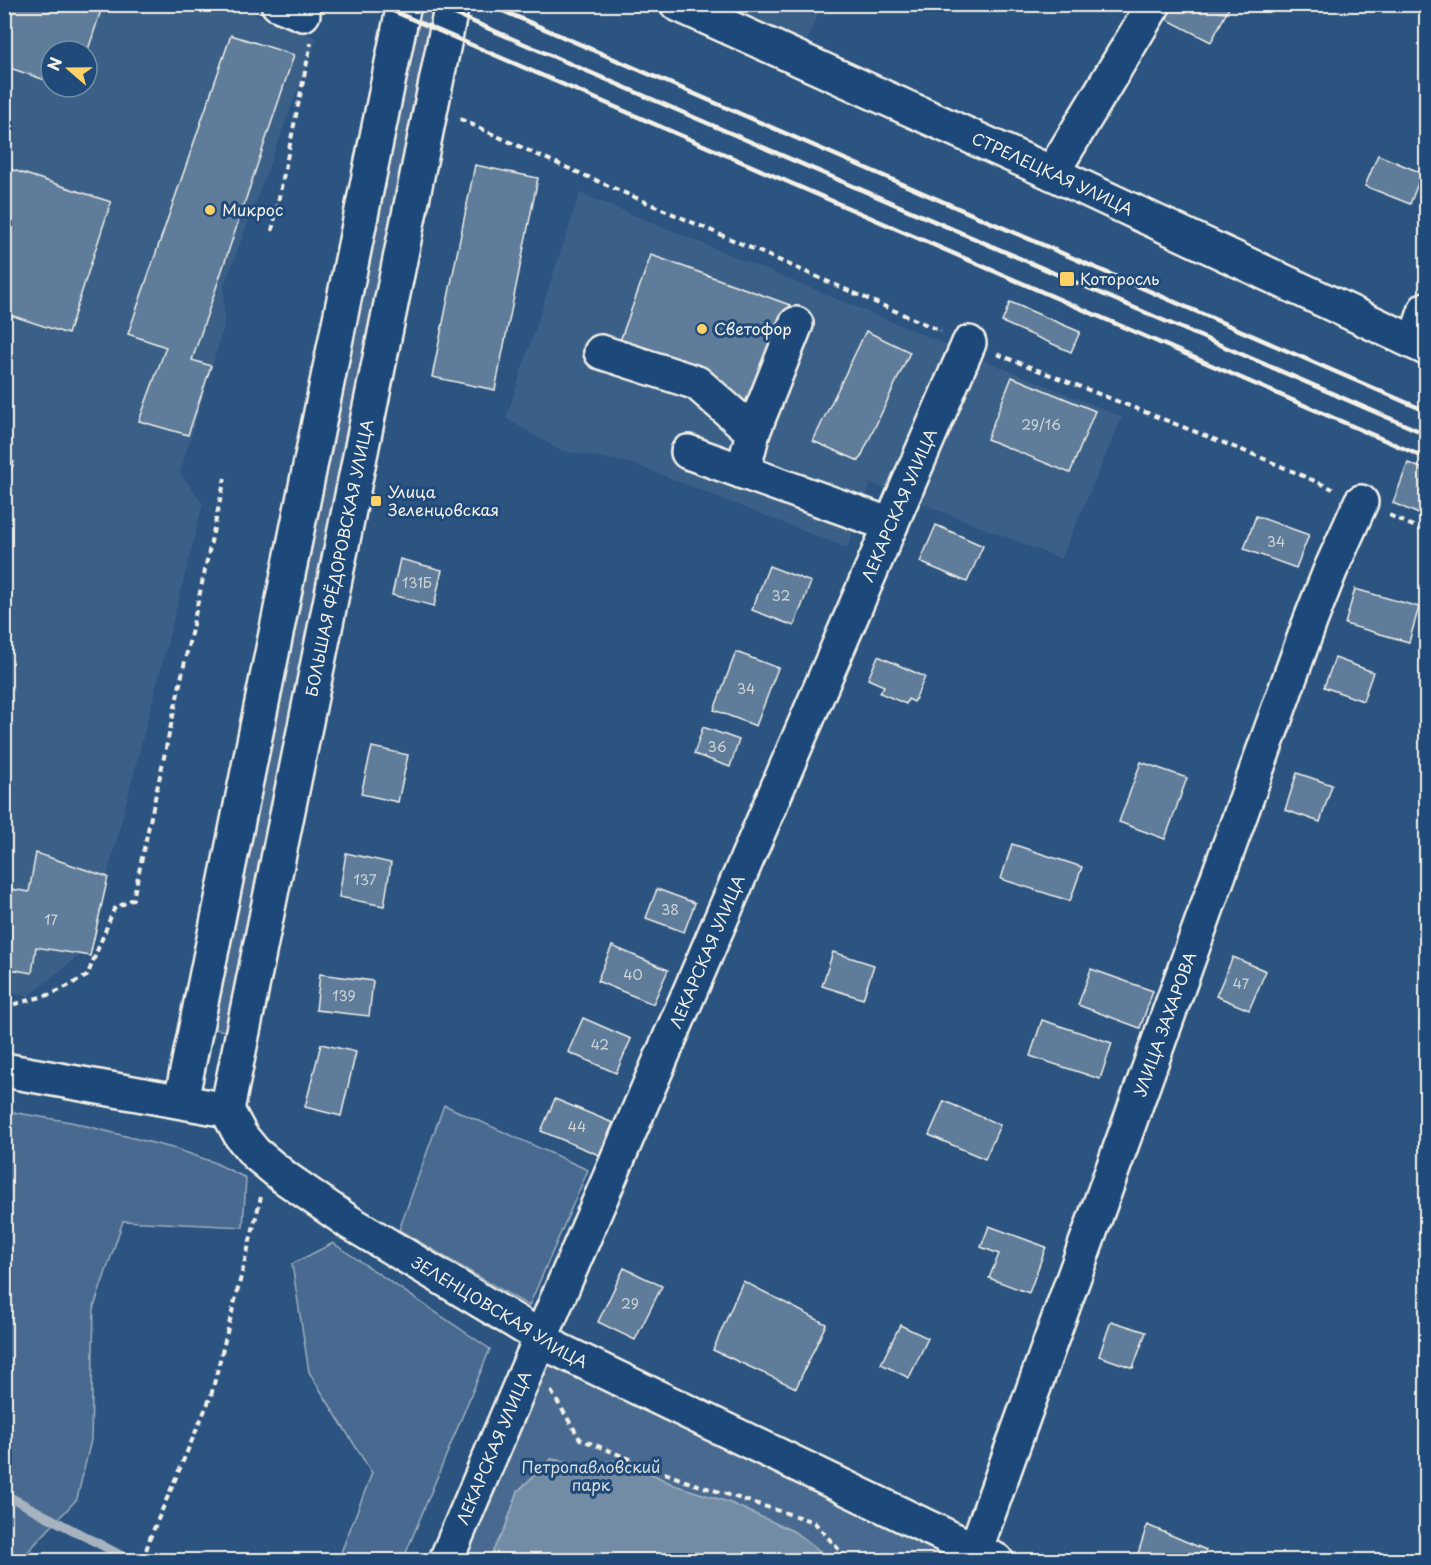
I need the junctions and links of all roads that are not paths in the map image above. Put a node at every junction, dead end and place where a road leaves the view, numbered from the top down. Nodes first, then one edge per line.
1 (404, 4) edge
2 (452, 4) edge
3 (677, 4) edge
4 (1154, 4) edge
5 (1052, 173) junction
6 (1426, 309) edge
7 (796, 324) dead end
8 (969, 344) dead end
9 (1421, 344) edge
10 (601, 352) dead end
11 (753, 432) junction
12 (688, 452) dead end
13 (743, 472) junction
14 (1361, 501) dead end
15 (891, 525) junction
16 (9, 1071) edge
17 (181, 1101) junction
18 (227, 1110) junction
19 (536, 1348) junction
20 (986, 1556) edge
21 (446, 1560) edge

1 - 17 street
2 - 18 street, БОЛЬШАЯ ФЁДОРОВСКАЯ УЛИЦА
3 - 5 street, СТРЕЛЕЦКАЯ УЛИЦА
4 - 5 street
5 - 9 street, СТРЕЛЕЦКАЯ УЛИЦА
6 - 9 street
7 - 11 street
8 - 15 street, ЛЕКАРСКАЯ УЛИЦА
10 - 11 street
11 - 13 street
12 - 13 street
13 - 15 street
14 - 20 street, УЛИЦА ЗАХАРОВА
15 - 19 street, ЛЕКАРСКАЯ УЛИЦА
16 - 17 street
17 - 18 street
18 - 19 street, ЗЕЛЕНЦОВСКАЯ УЛИЦА
19 - 20 street, ЗЕЛЕНЦОВСКАЯ УЛИЦА
19 - 21 street, ЛЕКАРСКАЯ УЛИЦА

